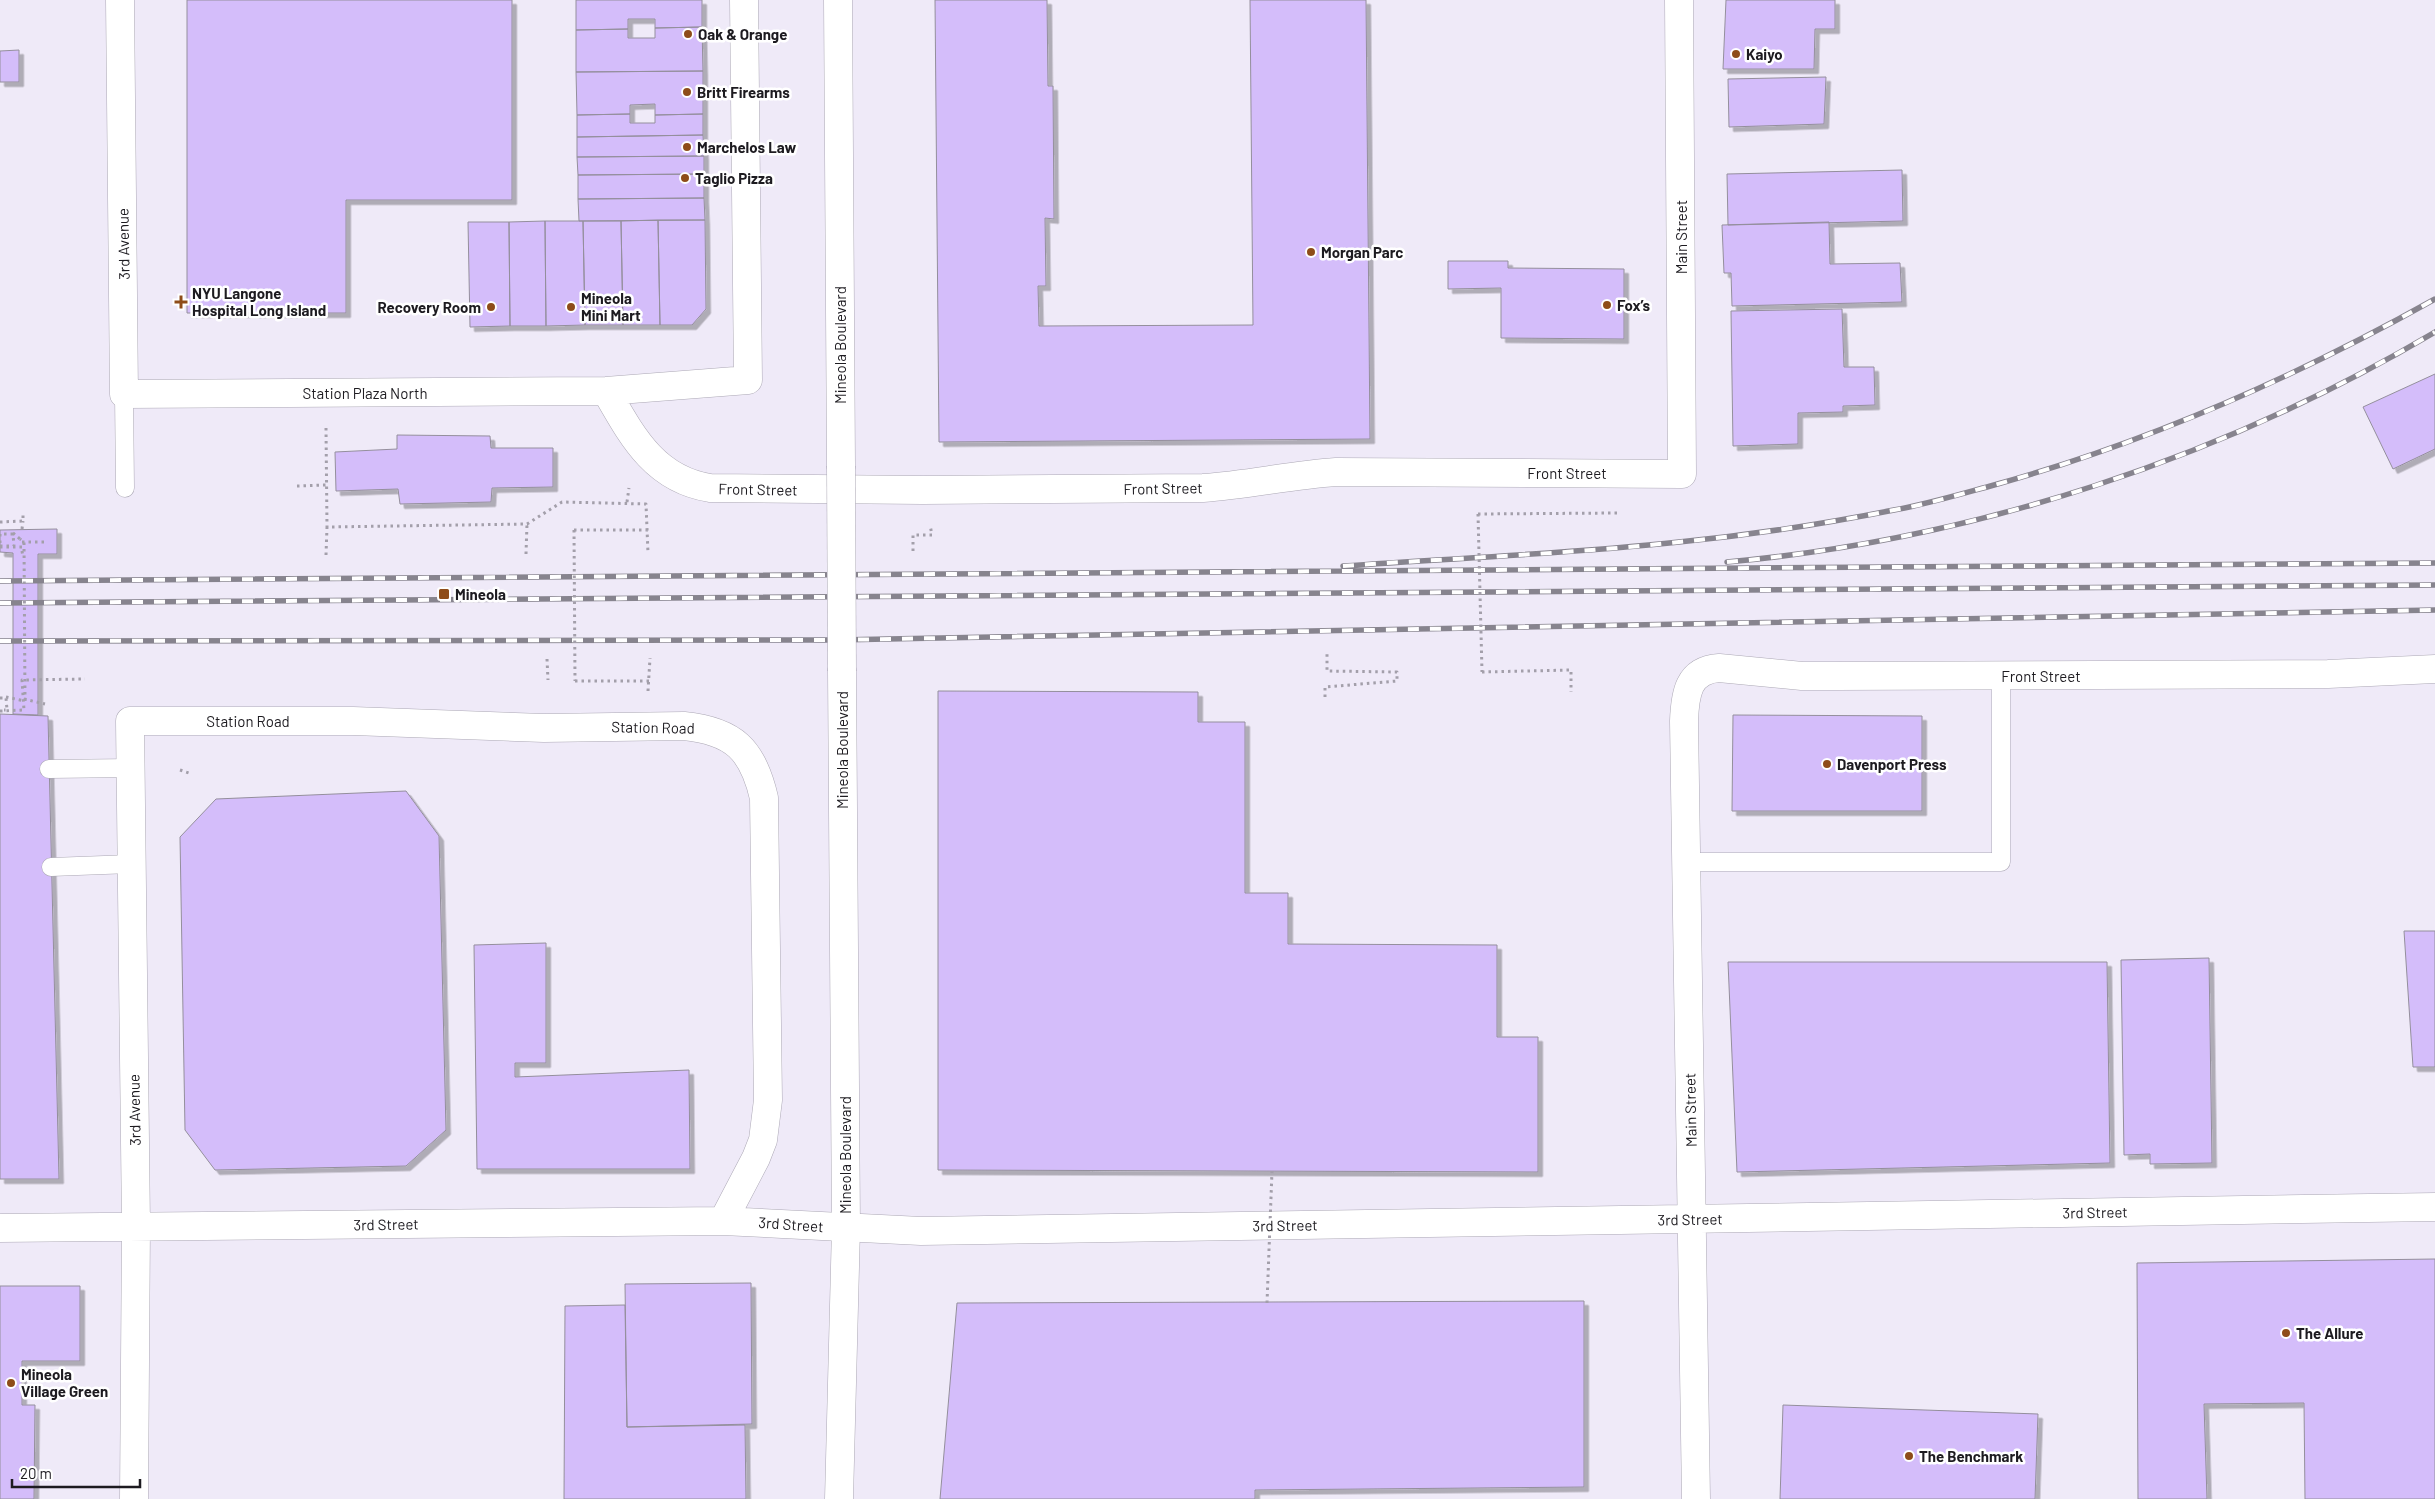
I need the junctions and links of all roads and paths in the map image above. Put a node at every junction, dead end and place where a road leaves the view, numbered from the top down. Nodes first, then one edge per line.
1 (120, 0) edge
2 (744, 0) edge
3 (838, 0) edge
4 (1679, 0) edge
5 (606, 391) junction
6 (326, 393) junction
7 (124, 394) junction
8 (1682, 474) joint
9 (326, 485) junction
10 (298, 486) dead end
11 (125, 488) dead end
12 (23, 512) dead end
13 (1597, 514) dead end
14 (23, 521) junction
15 (0, 522) edge
16 (527, 524) junction
17 (930, 524) dead end
18 (327, 527) junction
19 (22, 529) dead end
20 (648, 530) junction
21 (0, 533) edge
22 (23, 542) junction
23 (47, 542) dead end
24 (0, 546) edge
25 (913, 551) dead end
26 (648, 553) dead end
27 (526, 554) dead end
28 (326, 555) dead end
29 (23, 557) dead end
30 (1327, 653) dead end
31 (650, 658) dead end
32 (547, 659) dead end
33 (2435, 669) edge
34 (2001, 676) junction
35 (85, 679) dead end
36 (548, 680) dead end
37 (649, 681) junction
38 (1571, 692) dead end
39 (648, 695) dead end
40 (1325, 697) dead end
41 (0, 698) edge
42 (25, 700) junction
43 (45, 704) dead end
44 (0, 710) edge
45 (130, 721) joint
46 (1684, 721) joint
47 (131, 768) junction
48 (49, 769) dead end
49 (180, 770) dead end
50 (189, 773) dead end
51 (1687, 862) junction
52 (131, 864) junction
53 (52, 867) dead end
54 (1272, 1171) dead end
55 (2435, 1207) edge
56 (1692, 1219) junction
57 (723, 1221) junction
58 (136, 1226) junction
59 (0, 1228) edge
60 (846, 1228) junction
61 (1267, 1303) dead end
62 (134, 1499) edge
63 (839, 1499) edge
64 (1696, 1499) edge

1 - 7 street, 3rd Avenue
2 - 5 street, Station Plaza North
3 - 60 street, Mineola Boulevard, bridge
4 - 8 street, Main Street
5 - 6 street, Station Plaza North
5 - 8 street, Front Street
6 - 7 street, Station Plaza North
6 - 9 path
7 - 11 lane, 3rd Avenue
9 - 10 path
9 - 18 path
12 - 14 path
13 - 38 path, bridge
14 - 15 path
14 - 19 path
16 - 18 path
16 - 20 path
16 - 27 path
17 - 25 path
18 - 28 path
20 - 26 path
20 - 37 path, bridge
21 - 22 path, bridge
21 - 24 path
22 - 23 path
22 - 42 path, bridge
24 - 29 path
30 - 40 path
31 - 37 path
32 - 36 path
33 - 34 street, Front Street
34 - 46 street, Front Street
34 - 51 lane
35 - 42 path
37 - 39 path
41 - 44 path
42 - 43 path
42 - 44 path
42 - 44 path, bridge
45 - 47 street, 3rd Avenue
45 - 57 street, Station Road
46 - 51 street, Main Street
47 - 48 lane
47 - 52 street, 3rd Avenue
49 - 50 path
51 - 56 street, Main Street
52 - 53 lane
52 - 58 street, 3rd Avenue
54 - 61 path, bridge
55 - 56 street, 3rd Street
56 - 60 street, 3rd Street
56 - 64 street, Main Street
57 - 58 street, 3rd Street
57 - 60 street, 3rd Street
58 - 59 street, 3rd Street
58 - 62 street, 3rd Avenue
60 - 63 street, Mineola Boulevard

